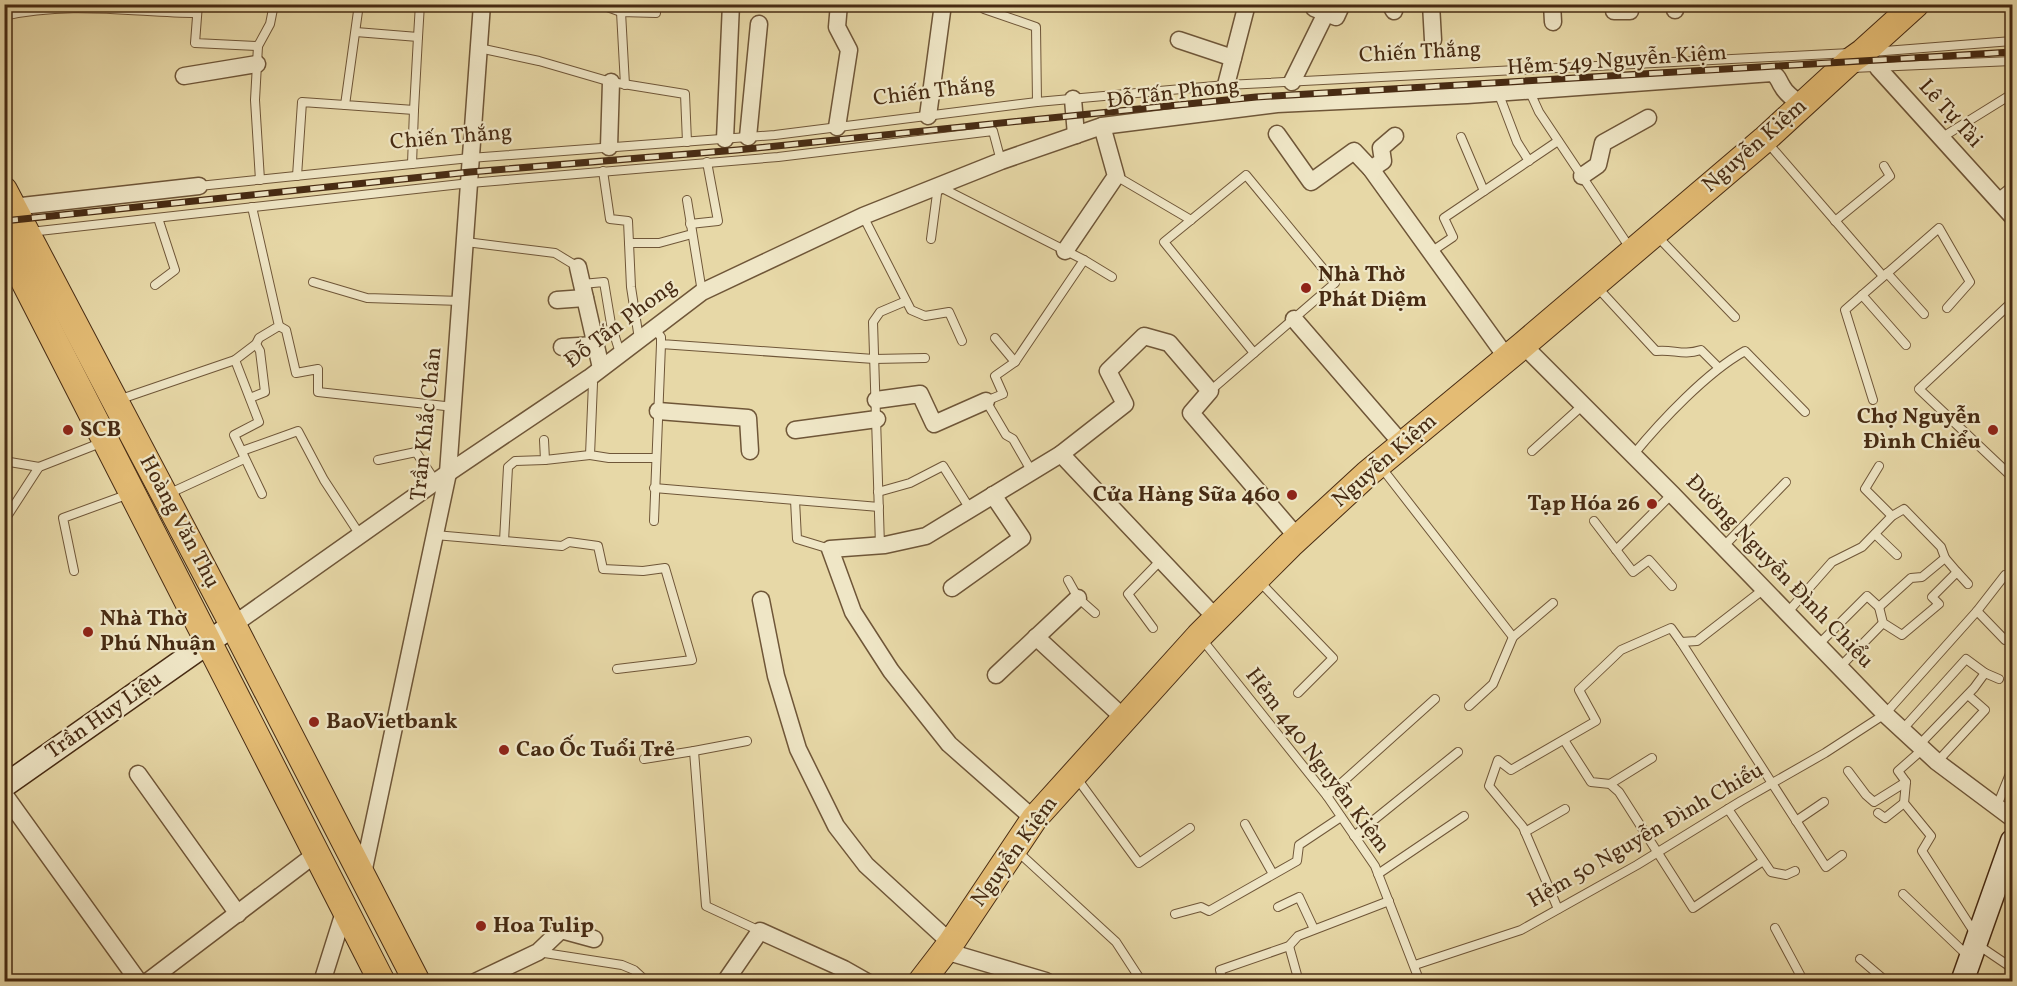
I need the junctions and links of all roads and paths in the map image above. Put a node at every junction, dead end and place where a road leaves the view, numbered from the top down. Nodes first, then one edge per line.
1 (274, 4) edge
2 (359, 4) edge
3 (420, 4) edge
4 (482, 4) edge
5 (598, 4) edge
6 (656, 4) edge
7 (731, 4) edge
8 (839, 4) edge
9 (943, 4) edge
10 (1247, 4) edge
11 (1342, 4) edge
12 (1431, 4) edge
13 (1552, 4) edge
14 (1631, 4) edge
15 (1916, 4) edge
16 (83, 6) edge
17 (26, 8) edge
18 (176, 9) edge
19 (197, 9) edge
20 (984, 9) dead end
21 (1321, 9) edge
22 (1614, 11) dead end
23 (621, 12) junction
24 (4, 16) edge
25 (1552, 22) dead end
26 (759, 24) dead end
27 (356, 32) junction
28 (418, 37) junction
29 (1179, 40) dead end
30 (1433, 40) dead end
31 (2013, 41) edge
32 (258, 46) junction
33 (479, 48) junction
34 (1233, 58) junction
35 (1870, 60) junction
36 (2013, 61) edge
37 (257, 64) junction
38 (184, 76) dead end
39 (1292, 82) junction
40 (618, 84) junction
41 (1226, 85) junction
42 (1529, 89) junction
43 (1498, 92) junction
44 (2013, 94) edge
45 (1073, 99) junction
46 (1037, 102) junction
47 (1277, 104) joint
48 (345, 105) junction
49 (1802, 105) junction
50 (414, 110) junction
51 (928, 116) junction
52 (1648, 118) dead end
53 (1102, 126) junction
54 (837, 128) junction
55 (1277, 134) dead end
56 (1077, 135) junction
57 (1395, 136) dead end
58 (748, 137) junction
59 (1461, 137) dead end
60 (1941, 138) junction
61 (725, 139) junction
62 (1764, 140) junction
63 (1558, 141) junction
64 (687, 142) junction
65 (609, 147) junction
66 (470, 158) junction
67 (1001, 161) junction
68 (1529, 161) junction
69 (707, 162) junction
70 (412, 164) junction
71 (1884, 166) dead end
72 (1371, 169) junction
73 (603, 171) junction
74 (297, 176) junction
75 (1116, 176) junction
76 (1582, 176) junction
77 (260, 180) junction
78 (470, 183) junction
79 (199, 186) joint
80 (938, 186) junction
81 (2013, 186) edge
82 (1485, 191) junction
83 (1996, 199) junction
84 (687, 200) dead end
85 (7, 202) edge
86 (252, 207) junction
87 (863, 216) junction
88 (2013, 216) edge
89 (158, 218) junction
90 (1191, 220) junction
91 (1835, 221) junction
92 (690, 224) junction
93 (692, 234) junction
94 (1654, 234) junction
95 (12, 235) edge
96 (931, 239) dead end
97 (466, 242) junction
98 (629, 243) junction
99 (1065, 250) junction
100 (1431, 252) junction
101 (1633, 252) junction
102 (1084, 260) junction
103 (578, 267) joint
104 (1885, 274) junction
105 (1112, 277) dead end
106 (313, 282) dead end
107 (1595, 284) junction
108 (155, 285) dead end
109 (583, 291) junction
110 (702, 292) junction
111 (1862, 295) junction
112 (556, 300) dead end
113 (906, 301) junction
114 (462, 302) junction
115 (2013, 302) edge
116 (1947, 308) dead end
117 (1924, 314) dead end
118 (1735, 317) dead end
119 (1294, 319) junction
120 (279, 326) junction
121 (654, 328) junction
122 (995, 338) dead end
123 (640, 339) junction
124 (962, 340) dead end
125 (256, 344) junction
126 (661, 344) junction
127 (595, 345) junction
128 (1906, 345) dead end
129 (562, 347) dead end
130 (1515, 352) junction
131 (620, 353) junction
132 (1254, 353) junction
133 (925, 358) dead end
134 (874, 359) junction
135 (235, 360) junction
136 (1014, 362) junction
137 (1719, 368) junction
138 (595, 373) junction
139 (1210, 392) junction
140 (250, 398) junction
141 (876, 400) junction
142 (1873, 400) dead end
143 (115, 401) junction
144 (986, 401) junction
145 (1583, 405) junction
146 (454, 407) junction
147 (658, 411) junction
148 (1805, 412) dead end
149 (877, 419) junction
150 (795, 430) dead end
151 (544, 440) dead end
152 (106, 441) junction
153 (1402, 445) junction
154 (1532, 450) dead end
155 (750, 451) dead end
156 (1061, 454) junction
157 (243, 455) junction
158 (590, 455) junction
159 (1633, 455) junction
160 (656, 458) junction
161 (378, 460) dead end
162 (545, 460) junction
163 (4, 461) edge
164 (1378, 465) junction
165 (1879, 466) dead end
166 (39, 467) junction
167 (1032, 472) junction
168 (442, 477) junction
169 (2013, 477) edge
170 (1786, 482) dead end
171 (654, 488) junction
172 (132, 492) junction
173 (878, 492) junction
174 (262, 494) dead end
175 (1671, 494) junction
176 (993, 495) junction
177 (165, 496) junction
178 (795, 500) junction
179 (879, 507) junction
180 (970, 509) junction
181 (1892, 516) junction
182 (4, 521) edge
183 (654, 521) dead end
184 (1593, 521) dead end
185 (1875, 534) junction
186 (360, 535) junction
187 (435, 535) junction
188 (1298, 538) junction
189 (504, 541) junction
190 (880, 546) junction
191 (1723, 547) junction
192 (830, 549) junction
193 (1616, 550) junction
194 (1897, 555) dead end
195 (1945, 558) junction
196 (1161, 560) junction
197 (74, 571) dead end
198 (1957, 572) junction
199 (2005, 575) dead end
200 (1257, 578) junction
201 (1068, 580) dead end
202 (1968, 584) dead end
203 (1672, 586) dead end
204 (952, 588) dead end
205 (1764, 589) junction
206 (1078, 598) junction
207 (761, 600) dead end
208 (1553, 603) dead end
209 (1879, 607) junction
210 (1977, 611) junction
211 (1095, 613) dead end
212 (1787, 613) junction
213 (1883, 623) junction
214 (233, 625) junction
215 (1208, 627) junction
216 (1154, 628) dead end
217 (1036, 637) junction
218 (1513, 637) junction
219 (2005, 640) dead end
220 (209, 642) junction
221 (1680, 642) junction
222 (1818, 645) junction
223 (1840, 667) junction
224 (617, 669) dead end
225 (1985, 673) junction
226 (996, 675) dead end
227 (1999, 680) dead end
228 (1298, 693) dead end
229 (1968, 694) junction
230 (1435, 699) dead end
231 (1469, 706) dead end
232 (1885, 714) junction
233 (1124, 718) junction
234 (1902, 730) junction
235 (1564, 740) junction
236 (747, 741) dead end
237 (1921, 747) junction
238 (694, 751) junction
239 (1458, 752) dead end
240 (1652, 758) dead end
241 (644, 759) dead end
242 (1937, 762) junction
243 (2013, 769) edge
244 (1848, 771) dead end
245 (138, 774) dead end
246 (1074, 774) junction
247 (1906, 782) junction
248 (1772, 783) junction
249 (1610, 784) junction
250 (4, 786) edge
251 (4, 794) edge
252 (1327, 796) junction
253 (1824, 802) dead end
254 (1904, 803) junction
255 (1997, 806) junction
256 (1565, 809) dead end
257 (1728, 809) junction
258 (1878, 813) dead end
259 (1464, 816) dead end
260 (1341, 817) junction
261 (2013, 818) edge
262 (1034, 819) junction
263 (1796, 821) junction
264 (1245, 824) dead end
265 (1190, 828) dead end
266 (1525, 832) junction
267 (1354, 836) junction
268 (2013, 841) edge
269 (1015, 849) junction
270 (317, 853) junction
271 (1656, 853) junction
272 (1842, 855) dead end
273 (1763, 861) junction
274 (1795, 871) dead end
275 (1273, 874) junction
276 (1378, 874) junction
277 (362, 878) junction
278 (1903, 894) dead end
279 (1389, 901) junction
280 (1278, 908) dead end
281 (345, 909) junction
282 (1557, 909) junction
283 (238, 914) junction
284 (1175, 914) dead end
285 (1775, 928) dead end
286 (1314, 930) junction
287 (760, 931) junction
288 (594, 939) dead end
289 (1289, 946) junction
290 (1974, 946) junction
291 (948, 947) junction
292 (538, 952) junction
293 (1860, 959) dead end
294 (1415, 965) junction
295 (2013, 968) edge
296 (1140, 980) edge
297 (139, 981) edge
298 (147, 981) edge
299 (322, 981) edge
300 (382, 981) edge
301 (417, 981) edge
302 (476, 981) edge
303 (648, 981) edge
304 (725, 981) edge
305 (867, 981) edge
306 (921, 981) edge
307 (1046, 981) edge
308 (1223, 981) edge
309 (1299, 981) edge
310 (1420, 981) edge
311 (1804, 981) edge
312 (1887, 981) edge
313 (1962, 981) edge

1 - 32 lane
2 - 27 lane
3 - 28 lane
4 - 33 street, Trần Khắc Chân
5 - 23 lane
6 - 23 lane
7 - 61 street
8 - 54 street
9 - 51 street
10 - 34 street
11 - 21 street
12 - 30 street
13 - 25 street
14 - 22 street
15 - 35 main road, Nguyễn Kiệm
16 - 17 lane
16 - 18 lane
17 - 24 lane
18 - 19 lane
19 - 32 lane
20 - 46 lane
21 - 39 street
23 - 40 lane
26 - 58 street
27 - 28 lane
27 - 48 lane
28 - 50 lane
29 - 34 street
31 - 35 lane
32 - 37 lane
33 - 40 lane
33 - 66 street, Trần Khắc Chân
34 - 41 street
35 - 36 lane
35 - 39 lane, Chiến Thắng
35 - 49 main road, Nguyễn Kiệm
35 - 60 street, Lê Tự Tài
37 - 38 street
37 - 77 lane
39 - 41 lane, Chiến Thắng
40 - 64 lane
40 - 65 street
41 - 45 lane, Chiến Thắng
42 - 43 street, Hẻm 549 Nguyễn Kiệm
42 - 49 street, Hẻm 549 Nguyễn Kiệm
42 - 63 lane
43 - 47 street, Hẻm 549 Nguyễn Kiệm
43 - 68 lane
44 - 60 lane
45 - 46 lane, Chiến Thắng
45 - 56 street, Đỗ Tấn Phong
46 - 51 lane, Chiến Thắng
47 - 53 street, Đỗ Tấn Phong
48 - 50 lane
48 - 74 lane
49 - 62 main road, Nguyễn Kiệm
50 - 70 lane
51 - 54 lane, Chiến Thắng
52 - 76 street
53 - 56 street, Đỗ Tấn Phong
53 - 75 street
54 - 58 lane, Chiến Thắng
55 - 72 street, Đường Nguyễn Đình Chiểu
56 - 67 street, Đỗ Tấn Phong
57 - 72 street
58 - 61 lane, Chiến Thắng
59 - 82 lane
60 - 83 street, Lê Tự Tài
61 - 64 lane, Chiến Thắng
62 - 91 lane
62 - 94 main road, Nguyễn Kiệm
63 - 68 lane
63 - 76 lane
64 - 65 lane, Chiến Thắng
65 - 66 lane, Chiến Thắng
66 - 70 lane, Chiến Thắng
66 - 78 street, Trần Khắc Chân
67 - 69 lane, Chiến Thắng
67 - 80 street, Đỗ Tấn Phong
68 - 82 lane
69 - 73 lane, Chiến Thắng
69 - 92 lane
70 - 74 lane, Chiến Thắng
71 - 91 lane
72 - 100 street, Đường Nguyễn Đình Chiểu
73 - 78 lane, Chiến Thắng
73 - 98 lane
74 - 77 lane, Chiến Thắng
75 - 90 lane
75 - 99 street
76 - 101 lane
77 - 79 lane, Chiến Thắng
78 - 86 lane, Chiến Thắng
78 - 97 street, Trần Khắc Chân
79 - 85 street, Chiến Thắng
80 - 87 street, Đỗ Tấn Phong
80 - 96 lane
80 - 99 lane
81 - 83 lane
82 - 100 lane
83 - 88 street, Lê Tự Tài
84 - 92 lane
85 - 95 main road, Hoàng Văn Thụ
86 - 89 lane, Chiến Thắng
86 - 120 lane
87 - 110 street, Đỗ Tấn Phong
87 - 113 lane
89 - 95 lane, Chiến Thắng
89 - 108 lane
90 - 119 lane
90 - 132 lane
91 - 104 lane
92 - 93 lane
93 - 98 lane
93 - 110 lane
94 - 101 main road, Nguyễn Kiệm
94 - 118 lane
95 - 143 main road, Hoàng Văn Thụ
95 - 152 main road, Hoàng Văn Thụ
97 - 103 lane
97 - 114 street, Trần Khắc Chân
98 - 123 lane
99 - 102 lane
100 - 130 street, Đường Nguyễn Đình Chiểu
101 - 107 main road, Nguyễn Kiệm
102 - 105 lane
102 - 136 lane
103 - 109 street
104 - 111 lane
104 - 116 lane
104 - 117 lane
106 - 114 lane
107 - 130 main road, Nguyễn Kiệm
107 - 137 lane
109 - 112 street
109 - 127 street
109 - 131 lane
110 - 121 street, Đỗ Tấn Phong
111 - 128 lane
111 - 142 lane
113 - 124 lane
113 - 134 lane
114 - 146 street, Trần Khắc Chân
115 - 169 lane
119 - 132 lane
119 - 153 street
120 - 125 lane
120 - 146 lane
121 - 123 street, Đỗ Tấn Phong
121 - 126 lane
122 - 136 lane
123 - 131 street, Đỗ Tấn Phong
125 - 135 lane
125 - 140 lane
126 - 134 lane
126 - 147 lane
127 - 129 street
127 - 138 street
130 - 145 street, Đường Nguyễn Đình Chiểu
130 - 153 main road, Nguyễn Kiệm
131 - 138 street, Đỗ Tấn Phong
132 - 139 lane
133 - 134 lane
134 - 141 lane
135 - 140 lane
135 - 143 lane
136 - 144 lane
137 - 148 lane
137 - 159 lane
138 - 158 lane
138 - 168 street, Đỗ Tấn Phong
139 - 156 street
139 - 188 street
140 - 157 lane
141 - 144 street
141 - 149 lane
143 - 177 main road, Hoàng Văn Thụ
144 - 167 lane
145 - 154 lane
145 - 159 street, Đường Nguyễn Đình Chiểu
146 - 168 street, Trần Khắc Chân
147 - 155 street
147 - 160 lane
149 - 150 street
149 - 173 lane
151 - 162 lane
152 - 166 lane
152 - 172 main road, Hoàng Văn Thụ
153 - 164 main road, Nguyễn Kiệm
156 - 167 street
156 - 196 street
157 - 174 lane
157 - 177 lane
157 - 186 lane
158 - 160 lane
158 - 162 lane
159 - 175 street, Đường Nguyễn Đình Chiểu
160 - 171 lane
161 - 168 lane
162 - 189 lane
163 - 166 lane
164 - 188 main road, Nguyễn Kiệm
164 - 218 lane
165 - 181 lane
166 - 182 lane
167 - 176 street
168 - 186 street, Đỗ Tấn Phong
168 - 187 street, Trần Khắc Chân
170 - 191 lane
171 - 178 lane
171 - 183 lane
172 - 197 lane
172 - 220 main road, Hoàng Văn Thụ
173 - 179 lane
173 - 180 lane
175 - 191 street, Đường Nguyễn Đình Chiểu
175 - 193 lane
176 - 180 street
176 - 204 street
177 - 214 main road, Hoàng Văn Thụ
178 - 179 lane
178 - 192 lane
179 - 190 lane
180 - 190 street
181 - 185 lane
181 - 195 lane
184 - 193 lane
185 - 194 lane
185 - 212 lane
186 - 214 street, Đỗ Tấn Phong
187 - 189 lane
187 - 277 street, Trần Khắc Chân
188 - 200 main road, Nguyễn Kiệm
189 - 224 lane
190 - 192 street
191 - 205 street, Đường Nguyễn Đình Chiểu
192 - 262 street
193 - 203 lane
195 - 198 lane
195 - 209 lane
196 - 215 street
196 - 216 lane
198 - 202 lane
198 - 213 lane
199 - 210 lane, Hẻm 50 Nguyễn Đình Chiểu
200 - 215 main road, Nguyễn Kiệm
200 - 228 lane
201 - 206 lane
205 - 212 street, Đường Nguyễn Đình Chiểu
205 - 221 lane
206 - 211 lane
206 - 217 street
207 - 291 street
208 - 218 lane
209 - 213 lane
209 - 222 lane
210 - 219 lane
210 - 232 lane, Hẻm 50 Nguyễn Đình Chiểu
212 - 222 street, Đường Nguyễn Đình Chiểu
213 - 223 lane
214 - 220 street, Trần Huy Liệu
214 - 277 main road, Hoàng Văn Thụ
215 - 233 main road, Nguyễn Kiệm
215 - 252 lane, Hẻm 440 Nguyễn Kiệm
217 - 226 street
217 - 233 street
218 - 231 lane
220 - 250 street, Trần Huy Liệu
220 - 270 main road, Hoàng Văn Thụ
221 - 235 lane
221 - 248 lane
222 - 223 street, Đường Nguyễn Đình Chiểu
223 - 232 street, Đường Nguyễn Đình Chiểu
225 - 227 lane
225 - 229 lane
225 - 234 lane
229 - 237 lane
229 - 242 lane
230 - 252 lane
232 - 234 street, Đường Nguyễn Đình Chiểu
232 - 248 lane, Hẻm 50 Nguyễn Đình Chiểu
233 - 246 main road, Nguyễn Kiệm
234 - 237 street, Đường Nguyễn Đình Chiểu
235 - 249 lane
235 - 266 lane
236 - 238 lane
237 - 242 street, Đường Nguyễn Đình Chiểu
237 - 247 lane
238 - 241 lane
238 - 287 lane
239 - 267 lane
240 - 249 lane
242 - 255 street, Đường Nguyễn Đình Chiểu
243 - 255 lane
244 - 247 lane
245 - 283 street
246 - 262 main road, Nguyễn Kiệm
246 - 265 lane
247 - 254 lane
248 - 257 lane, Hẻm 50 Nguyễn Đình Chiểu
248 - 263 lane
249 - 271 lane
251 - 297 street
252 - 260 lane, Hẻm 440 Nguyễn Kiệm
253 - 263 lane
254 - 258 lane
254 - 290 lane
255 - 261 street, Đường Nguyễn Đình Chiểu
256 - 266 lane
257 - 271 lane, Hẻm 50 Nguyễn Đình Chiểu
257 - 273 lane
259 - 276 lane
260 - 267 lane, Hẻm 440 Nguyễn Kiệm
260 - 275 lane
262 - 269 main road, Nguyễn Kiệm
263 - 272 lane
264 - 275 lane
266 - 282 lane
267 - 276 lane, Hẻm 440 Nguyễn Kiệm
268 - 290 street
269 - 291 main road, Nguyễn Kiệm
269 - 296 lane
270 - 281 main road, Hoàng Văn Thụ
270 - 283 street
271 - 273 lane
271 - 282 lane, Hẻm 50 Nguyễn Đình Chiểu
273 - 274 lane
275 - 284 lane
276 - 279 lane, Hẻm 440 Nguyễn Kiệm
277 - 301 main road, Hoàng Văn Thụ
278 - 290 lane
279 - 286 lane
279 - 294 lane, Hẻm 440 Nguyễn Kiệm
280 - 286 lane
281 - 299 street
281 - 300 main road, Hoàng Văn Thụ
282 - 294 lane, Hẻm 50 Nguyễn Đình Chiểu
283 - 298 street
285 - 311 lane
286 - 289 lane
287 - 304 street
287 - 305 street
288 - 292 street
289 - 308 lane
289 - 309 lane
290 - 295 lane
290 - 313 street
291 - 306 main road, Nguyễn Kiệm
291 - 307 street
292 - 302 street
292 - 303 lane
293 - 312 lane
294 - 310 lane, Hẻm 440 Nguyễn Kiệm

